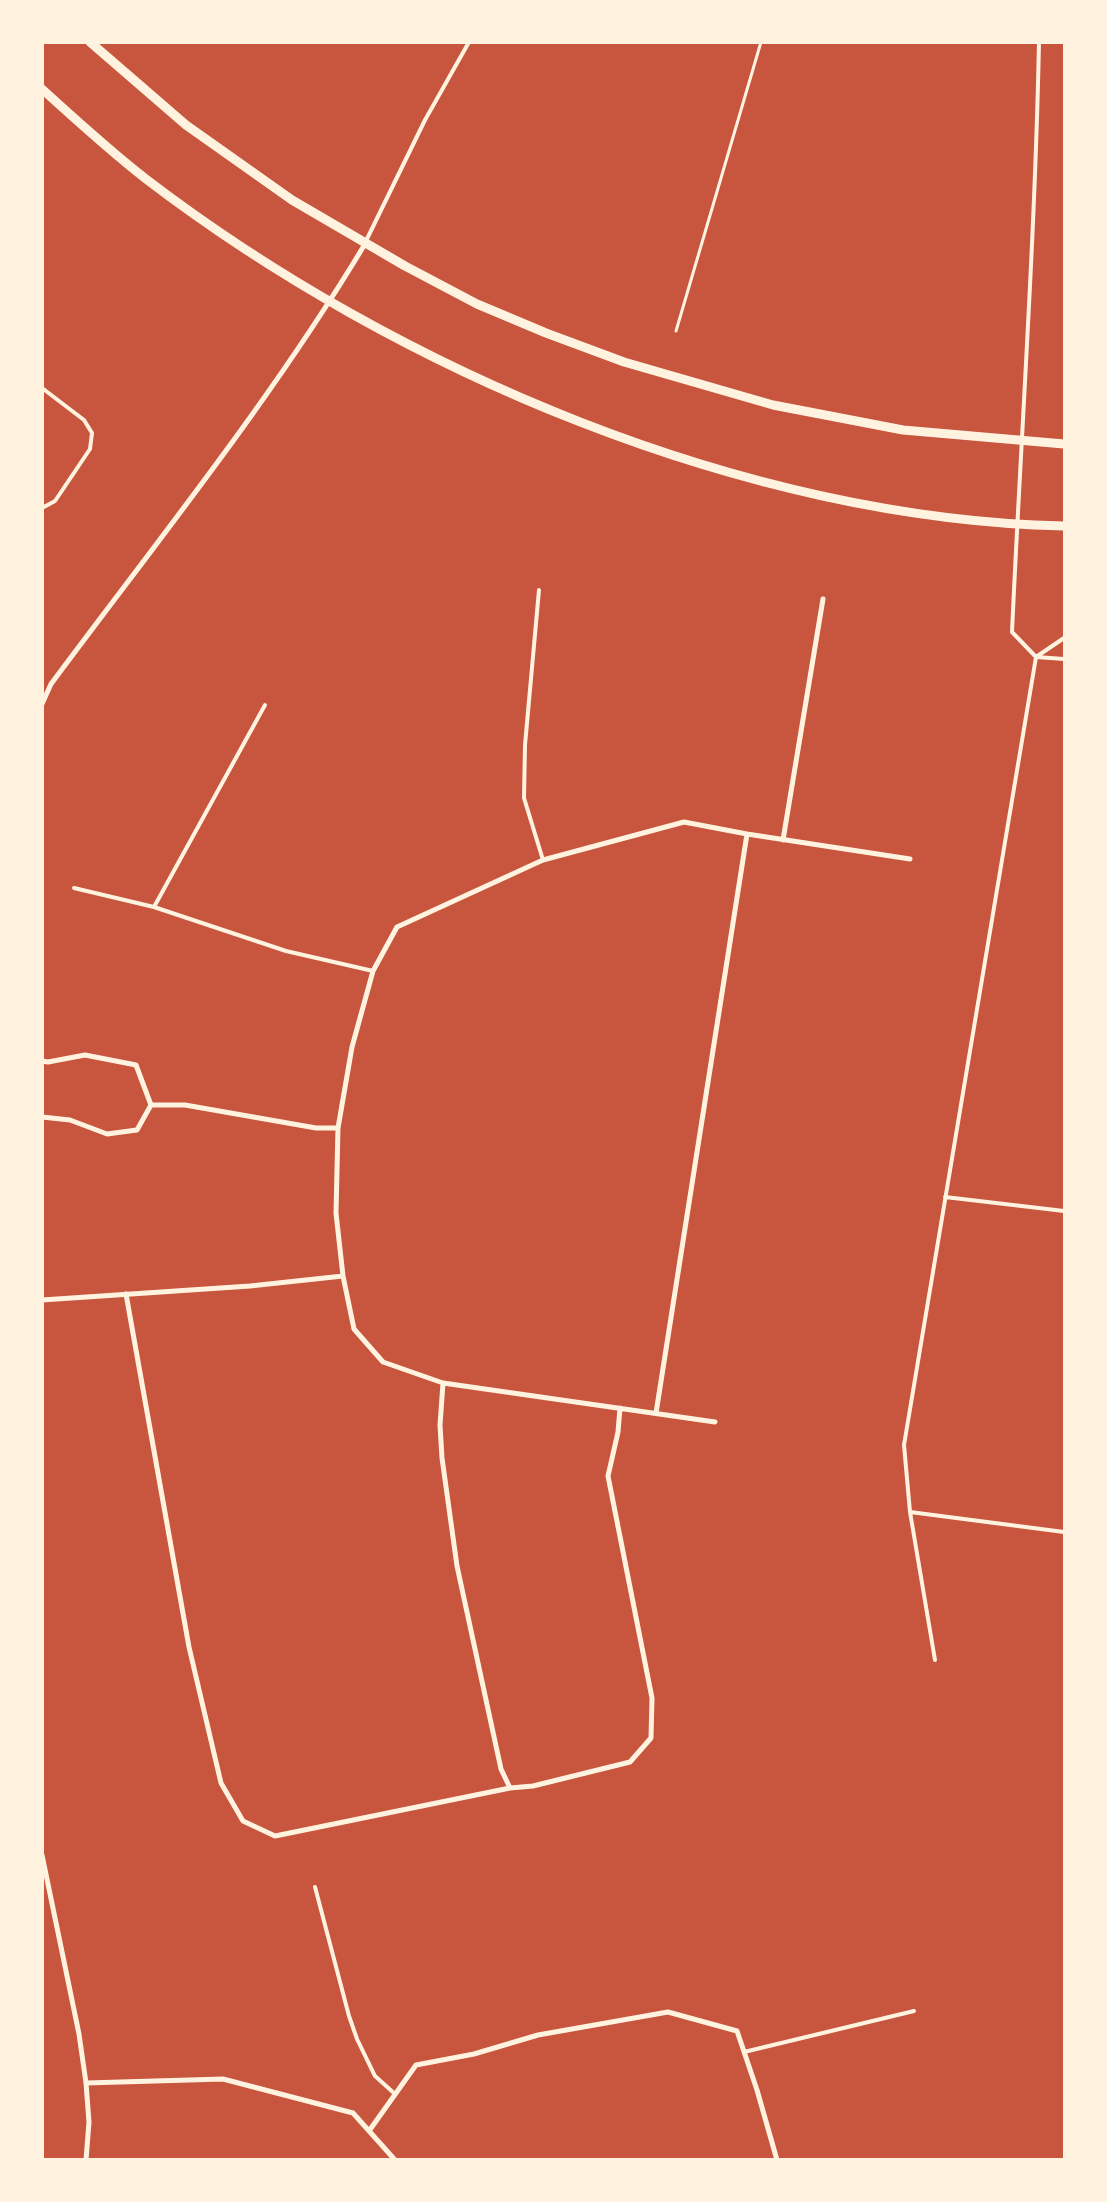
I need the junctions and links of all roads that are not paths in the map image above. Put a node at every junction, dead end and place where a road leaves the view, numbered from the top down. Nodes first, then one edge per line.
1 (90, 42) edge
2 (469, 42) edge
3 (1038, 42) edge
4 (42, 89) edge
5 (365, 244) junction
6 (330, 302) junction
7 (42, 388) edge
8 (1023, 440) junction
9 (1064, 444) edge
10 (42, 508) edge
11 (1017, 524) junction
12 (1064, 526) edge
13 (539, 590) dead end
14 (823, 599) dead end
15 (1064, 638) edge
16 (1036, 657) junction
17 (1064, 659) edge
18 (42, 704) edge
19 (265, 705) dead end
20 (747, 834) junction
21 (783, 840) junction
22 (910, 859) dead end
23 (542, 860) junction
24 (74, 888) dead end
25 (154, 907) junction
26 (372, 971) junction
27 (42, 1061) edge
28 (151, 1105) junction
29 (42, 1117) edge
30 (338, 1128) junction
31 (945, 1197) junction
32 (1064, 1211) edge
33 (343, 1276) junction
34 (126, 1294) junction
35 (42, 1300) edge
36 (443, 1383) junction
37 (620, 1408) junction
38 (656, 1413) junction
39 (715, 1422) dead end
40 (910, 1512) junction
41 (1064, 1532) edge
42 (935, 1660) dead end
43 (510, 1788) junction
44 (42, 1855) edge
45 (316, 1887) dead end
46 (914, 2011) dead end
47 (744, 2052) junction
48 (86, 2082) junction
49 (395, 2094) junction
50 (369, 2131) junction
51 (86, 2160) edge
52 (394, 2160) edge
53 (777, 2160) edge

1 - 5 street
2 - 5 lane
3 - 8 lane
4 - 6 street
5 - 6 street
5 - 8 street
6 - 11 street
6 - 18 street
7 - 10 lane
8 - 9 street
8 - 11 lane
11 - 12 street
11 - 16 lane
13 - 23 lane
14 - 21 street
15 - 16 lane
16 - 17 lane
16 - 31 lane
19 - 25 lane
20 - 21 street
20 - 23 street
20 - 38 street
21 - 22 street
23 - 26 street
24 - 25 lane
25 - 26 lane
26 - 30 street
27 - 28 street
28 - 29 street
28 - 30 street
30 - 33 street
31 - 32 lane
31 - 40 lane
33 - 34 street
33 - 36 street
34 - 35 street
34 - 43 street
36 - 37 street
36 - 43 street
37 - 38 street
37 - 43 street
38 - 39 street
40 - 41 lane
40 - 42 lane
44 - 48 street
45 - 49 lane
46 - 47 lane
47 - 49 street
47 - 53 street
48 - 50 street
48 - 51 street
49 - 50 street
50 - 52 street

